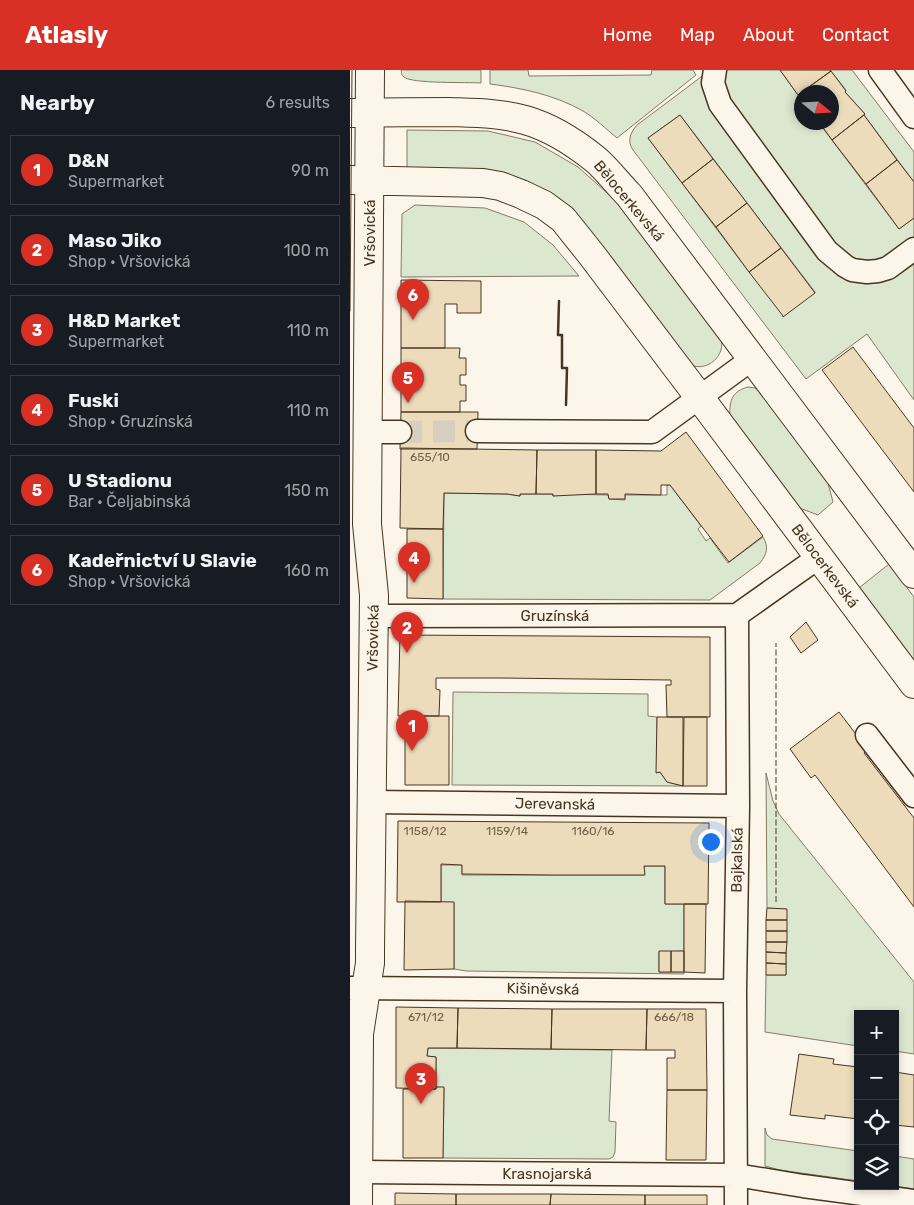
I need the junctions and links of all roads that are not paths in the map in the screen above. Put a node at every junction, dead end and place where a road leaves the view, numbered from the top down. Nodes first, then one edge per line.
1 (370, 70) edge
2 (715, 70) edge
3 (880, 70) edge
4 (360, 113) edge
5 (914, 117) edge
6 (360, 180) edge
7 (914, 249) edge
8 (752, 359) junction
9 (700, 398) junction
10 (477, 431) tunnel mouth
11 (368, 432) junction
12 (400, 432) tunnel mouth
13 (819, 557) junction
14 (914, 574) edge
15 (374, 616) junction
16 (737, 616) junction
17 (914, 684) edge
18 (867, 735) dead end
19 (914, 796) edge
20 (371, 802) junction
21 (738, 806) junction
22 (358, 988) edge
23 (735, 991) junction
24 (358, 1172) junction
25 (736, 1175) junction
26 (914, 1200) edge
27 (358, 1205) edge
28 (736, 1205) edge

1 - 4 main road, Vršovická
2 - 7 street
3 - 5 street
4 - 6 main road, Vršovická
4 - 8 main road, Bělocerkevská
6 - 9 main road, Bělocerkevská
6 - 11 main road, Vršovická
8 - 9 street
8 - 14 main road, Bělocerkevská
9 - 10 street
9 - 13 main road, Bělocerkevská
11 - 12 street
11 - 15 main road, Vršovická
13 - 16 street
13 - 17 main road, Bělocerkevská
15 - 16 street, Gruzínská
15 - 20 main road, Vršovická
16 - 21 street, Bajkalská
18 - 19 street
20 - 21 street, Jerevanská
20 - 22 main road, Vršovická
21 - 23 street, Bajkalská
22 - 23 street, Kišiněvská
22 - 24 main road, Vršovická
23 - 25 street, Bajkalská
24 - 25 street, Krasnojarská
24 - 27 main road, Vršovická
25 - 26 street, Krasnojarská
25 - 28 street, Bajkalská

